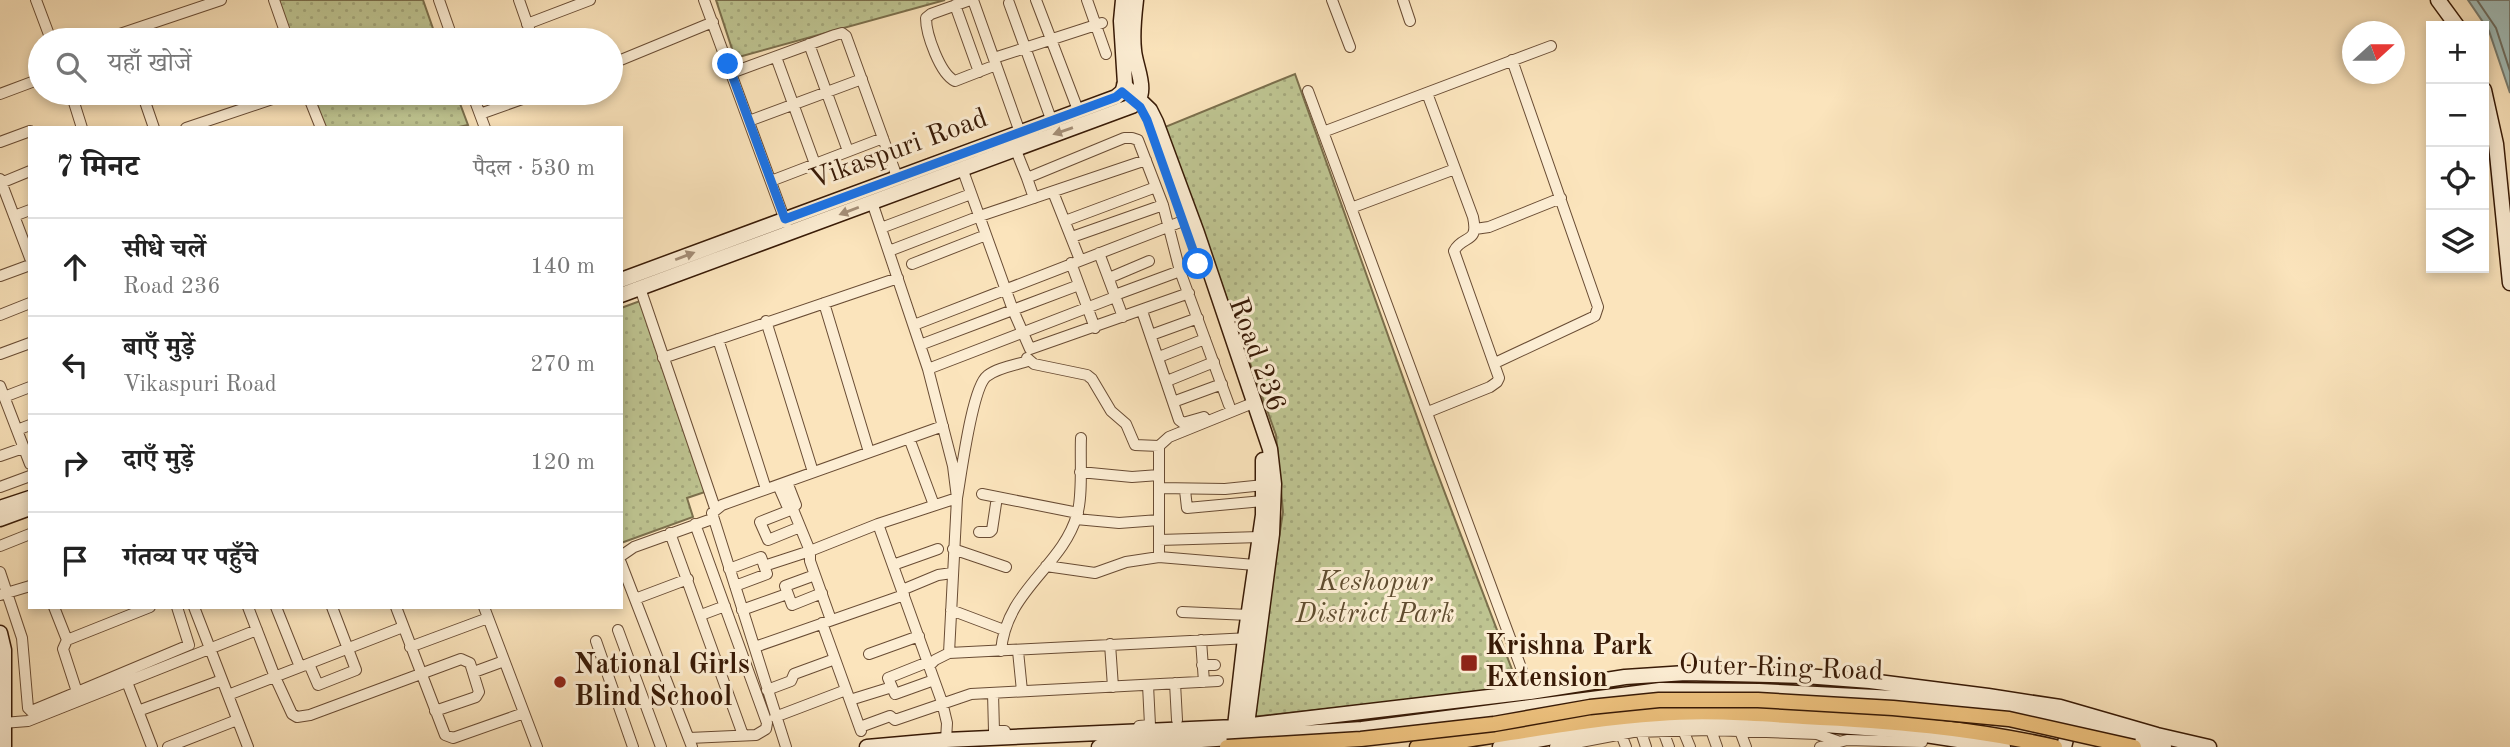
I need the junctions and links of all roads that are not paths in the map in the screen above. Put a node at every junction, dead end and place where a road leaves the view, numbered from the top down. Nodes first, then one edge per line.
1 (36, 0) edge
2 (221, 0) edge
3 (274, 0) edge
4 (439, 0) edge
5 (519, 0) edge
6 (590, 0) edge
7 (704, 0) edge
8 (972, 0) edge
9 (1036, 0) edge
10 (1087, 0) edge
11 (1123, 0) edge
12 (1136, 0) edge
13 (1332, 0) edge
14 (1403, 0) edge
15 (2438, 0) edge
16 (1009, 3) dead end
17 (955, 5) junction
18 (1410, 21) dead end
19 (2454, 21) edge
20 (713, 22) junction
21 (527, 24) junction
22 (1099, 24) junction
23 (46, 28) edge
24 (145, 28) edge
25 (282, 28) edge
26 (449, 28) edge
27 (528, 28) edge
28 (1051, 40) junction
29 (809, 44) junction
30 (1551, 46) dead end
31 (1350, 47) dead end
32 (1026, 48) junction
33 (1106, 54) dead end
34 (776, 57) junction
35 (623, 59) edge
36 (1512, 60) junction
37 (995, 61) junction
38 (979, 72) junction
39 (731, 73) junction
40 (862, 79) junction
41 (28, 84) edge
42 (1121, 91) junction
43 (1308, 91) dead end
44 (826, 93) junction
45 (1427, 93) junction
46 (0, 94) edge
47 (1134, 104) junction
48 (75, 105) edge
49 (146, 105) edge
50 (254, 105) edge
51 (312, 105) edge
52 (477, 105) edge
53 (505, 105) edge
54 (793, 105) junction
55 (1078, 110) junction
56 (2489, 112) edge
57 (480, 114) junction
58 (1051, 120) junction
59 (749, 121) junction
60 (81, 126) edge
61 (153, 126) edge
62 (192, 126) edge
63 (320, 126) edge
64 (484, 126) edge
65 (28, 132) edge
66 (1323, 132) junction
67 (883, 138) junction
68 (1020, 141) junction
69 (0, 142) edge
70 (848, 151) junction
71 (1146, 160) junction
72 (815, 164) junction
73 (962, 168) junction
74 (1455, 169) junction
75 (28, 172) edge
76 (897, 177) junction
77 (1027, 178) junction
78 (1, 181) edge
79 (771, 181) junction
80 (1156, 187) junction
81 (1054, 192) junction
82 (971, 194) junction
83 (1034, 198) junction
84 (1561, 198) junction
85 (4, 201) edge
86 (872, 202) junction
87 (1163, 205) junction
88 (1352, 208) junction
89 (28, 211) edge
90 (14, 216) junction
91 (980, 216) junction
92 (1065, 221) junction
93 (1183, 221) junction
94 (788, 226) junction
95 (881, 228) junction
96 (1167, 228) junction
97 (1475, 229) junction
98 (986, 235) junction
99 (1072, 237) junction
100 (28, 251) edge
101 (889, 251) junction
102 (1099, 253) junction
103 (1149, 261) dead end
104 (1075, 262) junction
105 (912, 264) dead end
106 (28, 266) edge
107 (1180, 271) junction
108 (0, 276) edge
109 (898, 278) junction
110 (1109, 278) junction
111 (623, 280) edge
112 (2510, 283) edge
113 (1079, 285) junction
114 (640, 288) junction
115 (1006, 290) junction
116 (1189, 293) junction
117 (623, 294) edge
118 (1115, 296) junction
119 (824, 303) junction
120 (28, 304) edge
121 (1087, 307) junction
122 (1013, 310) junction
123 (1142, 311) junction
124 (0, 314) edge
125 (1123, 317) junction
126 (1198, 318) junction
127 (766, 321) junction
128 (914, 326) junction
129 (1095, 328) junction
130 (1022, 332) junction
131 (1151, 335) junction
132 (1205, 338) junction
133 (719, 339) junction
134 (28, 344) edge
135 (920, 345) junction
136 (1028, 347) junction
137 (0, 354) edge
138 (1159, 357) junction
139 (663, 358) junction
140 (1028, 361) junction
141 (1214, 362) junction
142 (1495, 363) junction
143 (928, 369) junction
144 (1167, 381) junction
145 (1222, 384) junction
146 (0, 386) edge
147 (28, 388) edge
148 (4, 397) junction
149 (1173, 401) junction
150 (1247, 403) junction
151 (1229, 405) junction
152 (5, 412) edge
153 (1428, 412) junction
154 (28, 426) edge
155 (943, 426) junction
156 (17, 430) junction
157 (909, 438) junction
158 (1081, 438) dead end
159 (1159, 446) junction
160 (23, 448) junction
161 (869, 452) junction
162 (0, 456) edge
163 (28, 460) edge
164 (813, 472) junction
165 (1080, 472) junction
166 (1159, 475) junction
167 (28, 477) edge
168 (783, 483) junction
169 (1264, 485) junction
170 (0, 487) edge
171 (1158, 488) junction
172 (766, 489) junction
173 (1185, 490) junction
174 (982, 494) dead end
175 (997, 497) junction
176 (957, 498) junction
177 (28, 499) edge
178 (1263, 501) junction
179 (934, 505) junction
180 (0, 508) edge
181 (792, 508) junction
182 (28, 509) edge
183 (714, 513) junction
184 (1077, 516) junction
185 (0, 519) edge
186 (1159, 520) junction
187 (695, 524) junction
188 (878, 524) junction
189 (800, 527) junction
190 (979, 532) dead end
191 (670, 533) junction
192 (28, 535) edge
193 (1265, 538) junction
194 (1159, 540) junction
195 (0, 546) edge
196 (938, 549) dead end
197 (953, 550) junction
198 (810, 551) junction
199 (623, 555) edge
200 (1158, 557) junction
201 (893, 565) junction
202 (1255, 565) junction
203 (764, 566) junction
204 (1046, 566) junction
205 (1006, 567) dead end
206 (623, 568) edge
207 (729, 569) junction
208 (0, 572) edge
209 (952, 573) junction
210 (815, 575) junction
211 (688, 579) junction
212 (734, 586) junction
213 (28, 587) edge
214 (903, 592) junction
215 (821, 593) junction
216 (4, 594) edge
217 (787, 594) junction
218 (635, 599) junction
219 (725, 606) junction
220 (55, 609) edge
221 (178, 609) edge
222 (195, 609) edge
223 (249, 609) edge
224 (277, 609) edge
225 (333, 609) edge
226 (397, 609) edge
227 (742, 610) junction
228 (951, 610) junction
229 (122, 612) edge
230 (486, 612) edge
231 (1182, 612) dead end
232 (1249, 613) junction
233 (701, 615) junction
234 (827, 622) junction
235 (403, 627) junction
236 (1004, 629) junction
237 (257, 630) junction
238 (618, 630) dead end
239 (0, 633) edge
240 (919, 636) junction
241 (1251, 638) junction
242 (67, 640) junction
243 (1201, 640) junction
244 (596, 641) dead end
245 (1110, 644) junction
246 (410, 647) junction
247 (755, 647) junction
248 (348, 648) junction
249 (210, 649) junction
250 (1001, 651) junction
251 (1018, 651) junction
252 (950, 653) junction
253 (869, 654) dead end
254 (835, 659) junction
255 (504, 662) junction
256 (929, 664) junction
257 (1202, 664) junction
258 (1215, 665) dead end
259 (304, 666) junction
260 (474, 672) junction
261 (420, 673) junction
262 (275, 677) junction
263 (222, 680) junction
264 (934, 680) junction
265 (1218, 681) dead end
266 (127, 682) junction
267 (1204, 682) junction
268 (1175, 683) junction
269 (1148, 685) junction
270 (892, 687) junction
271 (1113, 687) junction
272 (767, 690) junction
273 (846, 690) junction
274 (1021, 691) junction
275 (76, 692) junction
276 (1530, 692) junction
277 (993, 693) junction
278 (228, 695) junction
279 (850, 700) junction
280 (942, 702) junction
281 (138, 711) junction
282 (435, 711) junction
283 (524, 713) junction
284 (775, 717) junction
285 (237, 720) junction
286 (1177, 720) dead end
287 (3, 723) junction
288 (2070, 723) junction
289 (1683, 730) junction
290 (1711, 730) junction
291 (1663, 731) junction
292 (1740, 731) junction
293 (1641, 732) junction
294 (1621, 734) junction
295 (743, 735) junction
296 (1238, 735) edge
297 (863, 736) edge
298 (946, 740) junction
299 (1301, 741) edge
300 (1922, 741) edge
301 (1603, 742) edge
302 (690, 743) edge
303 (1840, 743) edge
304 (1865, 744) edge
305 (1581, 745) edge
306 (1121, 746) edge
307 (4, 747) edge
308 (152, 747) edge
309 (168, 747) edge
310 (248, 747) edge
311 (537, 747) edge
312 (634, 747) edge
313 (662, 747) edge
314 (786, 747) edge
315 (1099, 747) edge
316 (1417, 747) edge
317 (1500, 747) edge
318 (1558, 747) edge
319 (1626, 747) edge
320 (1646, 747) edge
321 (1669, 747) edge
322 (1690, 747) edge
323 (1717, 747) edge
324 (1746, 747) edge
325 (1820, 747) edge
326 (2003, 747) edge
327 (2056, 747) edge
328 (2064, 747) edge
329 (2134, 747) edge
330 (2165, 747) edge
331 (2209, 747) edge

1 - 23 street
2 - 24 street
3 - 25 street
4 - 26 street
5 - 21 street
6 - 21 street
7 - 20 street
8 - 17 street
8 - 37 street
9 - 28 street
10 - 22 street
11 - 42 street
12 - 47 street
13 - 31 street
14 - 18 street
15 - 19 street
16 - 32 street
17 - 38 street
17 - 38 street
20 - 35 street
20 - 39 street
21 - 27 street
22 - 28 street
22 - 33 street
28 - 32 street
28 - 55 street
29 - 34 street
29 - 40 street
29 - 44 street
30 - 36 street
32 - 37 street
32 - 58 street
34 - 39 street
34 - 54 street
36 - 45 street
36 - 84 street
37 - 38 street
37 - 68 street
39 - 59 street
40 - 44 street
40 - 67 street
41 - 46 street
42 - 47 street, Road 236
42 - 55 street, Vikaspuri Road
43 - 66 street
44 - 54 street
44 - 70 street
45 - 66 street
45 - 74 street
47 -> 68 street, Vikaspuri Road
47 - 93 street, Road 236
47 - 193 street
48 - 60 street
49 - 61 street
50 - 62 street
51 - 63 street
52 - 57 street
53 - 57 street
54 - 59 street
54 - 72 street
55 - 58 street, Vikaspuri Road
56 - 112 street
57 - 64 street
58 - 68 street, Vikaspuri Road
59 - 79 street
65 - 69 street
66 - 88 street
67 - 70 street
67 - 76 street
68 - 73 street, Vikaspuri Road
68 - 76 street, Vikaspuri Road
68 - 77 street
70 - 72 street
71 - 77 street
71 - 80 street
71 - 81 street
72 - 79 street
73 - 82 street
73 - 86 street, Vikaspuri Road
74 - 88 street
74 - 97 street
75 - 78 street
76 - 94 street, Vikaspuri Road
77 - 83 street
78 - 85 street
79 - 94 street
80 - 87 street
80 - 92 street
81 - 83 street
81 - 92 street
82 - 91 street
82 - 95 street
83 - 91 street
84 - 97 street
84 - 142 street
85 - 90 street
86 -> 94 street, Vikaspuri Road
86 - 95 street
87 - 96 street
87 - 99 street
88 - 153 street
89 - 90 street
90 - 100 street
91 - 98 street
91 - 101 street
92 - 99 street
93 - 96 street
93 - 150 street, Road 236
111 -> 94 street, Vikaspuri Road
94 - 114 street, Vikaspuri Road
95 - 101 street
96 - 102 street
96 - 107 street
97 - 142 street
98 - 105 street
98 - 115 street
99 - 104 street
101 - 109 street
102 - 104 street
102 - 110 street
103 - 110 street
104 - 113 street
104 - 115 street
106 - 108 street
107 - 116 street
107 - 118 street
109 - 119 street
109 - 128 street
110 - 118 street
113 - 121 street
113 - 122 street
114 - 117 street, Vikaspuri Road
114 - 139 street
115 - 122 street
115 - 128 street
116 - 123 street
116 - 126 street
118 - 121 street
118 - 125 street
119 - 127 street
119 - 161 street
120 - 124 street
121 - 129 street
121 - 130 street
122 - 130 street
122 - 135 street
123 - 125 street
123 - 131 street
125 - 129 street
126 - 131 street
126 - 132 street
127 - 133 street
127 - 164 street
128 - 135 street
129 - 136 street
130 - 136 street
130 - 143 street
131 - 138 street
132 - 138 street
132 - 141 street
133 - 139 street
133 - 172 street
134 - 137 street
135 - 143 street
136 - 140 street
138 - 144 street
139 - 183 street
140 - 159 street
140 - 176 street
141 - 144 street
141 - 145 street
142 - 153 street
143 - 155 street
144 - 149 street
145 - 149 street
145 - 151 street
146 - 148 street
147 - 148 street
148 - 152 street
149 - 151 street
150 - 151 street
150 - 159 street
150 - 169 street, Road 236
152 - 156 street
153 - 276 street
154 - 156 street
155 - 157 street
155 - 176 street
156 - 160 street
157 - 161 street
157 - 179 street
158 - 165 street
159 - 166 street
160 - 162 street
160 - 163 street
161 - 164 street
164 - 168 street
165 - 166 street
165 - 184 street
166 - 171 street
167 - 170 street
168 - 172 street
168 - 181 street
169 - 173 street
169 - 178 street, Road 236
171 - 173 street
171 - 186 street
172 - 183 street
173 - 178 street
174 - 175 street
175 - 184 street
175 - 190 street
176 - 179 street
176 - 197 street
177 - 180 street
178 - 193 street, Road 236
179 - 188 street
181 - 189 street
181 - 189 street
182 - 185 street
183 - 187 street
183 - 207 street
184 - 186 street
184 - 204 street
186 - 194 street
187 - 191 street
187 - 219 street
188 - 198 street
188 - 201 street
189 - 198 street
191 - 199 street
191 - 211 street
192 - 195 street
193 - 194 street
193 - 202 street, Road 236
193 - 241 street
194 - 200 street
196 - 201 street
197 - 205 street
197 - 209 street
198 - 203 street
198 - 210 street
200 - 202 street
200 - 204 street
201 - 214 street
202 - 232 street, Road 236
203 - 207 street
203 - 212 street
204 - 236 street
206 - 218 street
207 - 212 street
208 - 216 street
209 - 214 street
209 - 228 street
210 - 215 street
210 - 217 street
211 - 218 street
211 - 233 street
212 - 227 street
213 - 216 street
214 - 234 street
214 - 240 street
215 - 217 street
215 - 234 street
216 - 275 street
217 - 227 street
218 - 302 street
219 - 233 street
219 - 295 street
220 - 242 street
221 - 275 street
222 - 249 street
223 - 237 street
224 - 259 street
225 - 248 street
226 - 235 street
227 - 247 street
228 - 236 street
228 - 252 street
229 - 242 street
230 - 246 street
230 - 255 street
231 - 232 street
232 - 241 street, Road 236
233 - 295 street
234 - 247 street
234 - 254 street
235 - 246 street
235 - 248 street
236 - 250 street
237 - 249 street
237 - 262 street
238 - 313 street
239 - 287 street
240 - 253 street
240 - 256 street
241 - 243 street
241 - 296 street
242 - 275 street
243 - 245 street
243 - 257 street
244 - 312 street
245 - 251 street
245 - 271 street
246 - 261 street
247 - 272 street
248 - 259 street
248 - 259 street
249 - 263 street
249 - 266 street
250 - 251 street
250 - 252 street
251 - 274 street
252 - 256 street
254 - 272 street
254 - 273 street
255 - 260 street
255 - 283 street
256 - 264 street
256 - 270 street
257 - 258 street
257 - 267 street
259 - 262 street
260 - 261 street
260 - 282 street
261 - 262 street
261 - 282 street
262 - 278 street
263 - 278 street
263 - 281 street
264 - 270 street
264 - 280 street
265 - 267 street
266 - 281 street
266 - 287 street
267 - 268 street
268 - 269 street
268 - 286 street
269 - 271 street
269 - 277 street
270 - 279 street
271 - 274 street
272 - 284 street
273 - 279 street
273 - 284 street
274 - 277 street
276 - 296 street
276 - 331 street
277 - 280 street
278 - 285 street
279 - 297 street
280 - 297 street
280 - 298 street
281 - 308 street
282 - 283 street
283 - 311 street
284 - 314 street
285 - 309 street
285 - 310 street
287 - 307 street
288 - 299 street, Outer Ring Road
288 - 328 street
288 - 330 street, Outer Ring Road
289 - 290 street
289 - 291 street
289 - 322 street
290 - 292 street
290 - 323 street
291 - 293 street
291 - 321 street
292 - 303 street
292 - 324 street
293 - 294 street
293 - 320 street
294 - 301 street
294 - 319 street
295 - 302 street
296 - 298 street
296 - 299 street, Outer Ring Road
296 - 306 street, Outer Ring Road
296 - 329 main road, Outer Ring Road, bridge
297 - 298 street
300 - 304 street
300 - 317 street, Outer Ring Road
300 - 326 street, Outer Ring Road
301 - 305 street
303 - 304 street
303 - 325 street
305 - 318 street
306 - 315 street, Outer Ring Road
316 - 327 main road, Outer Ring Road

